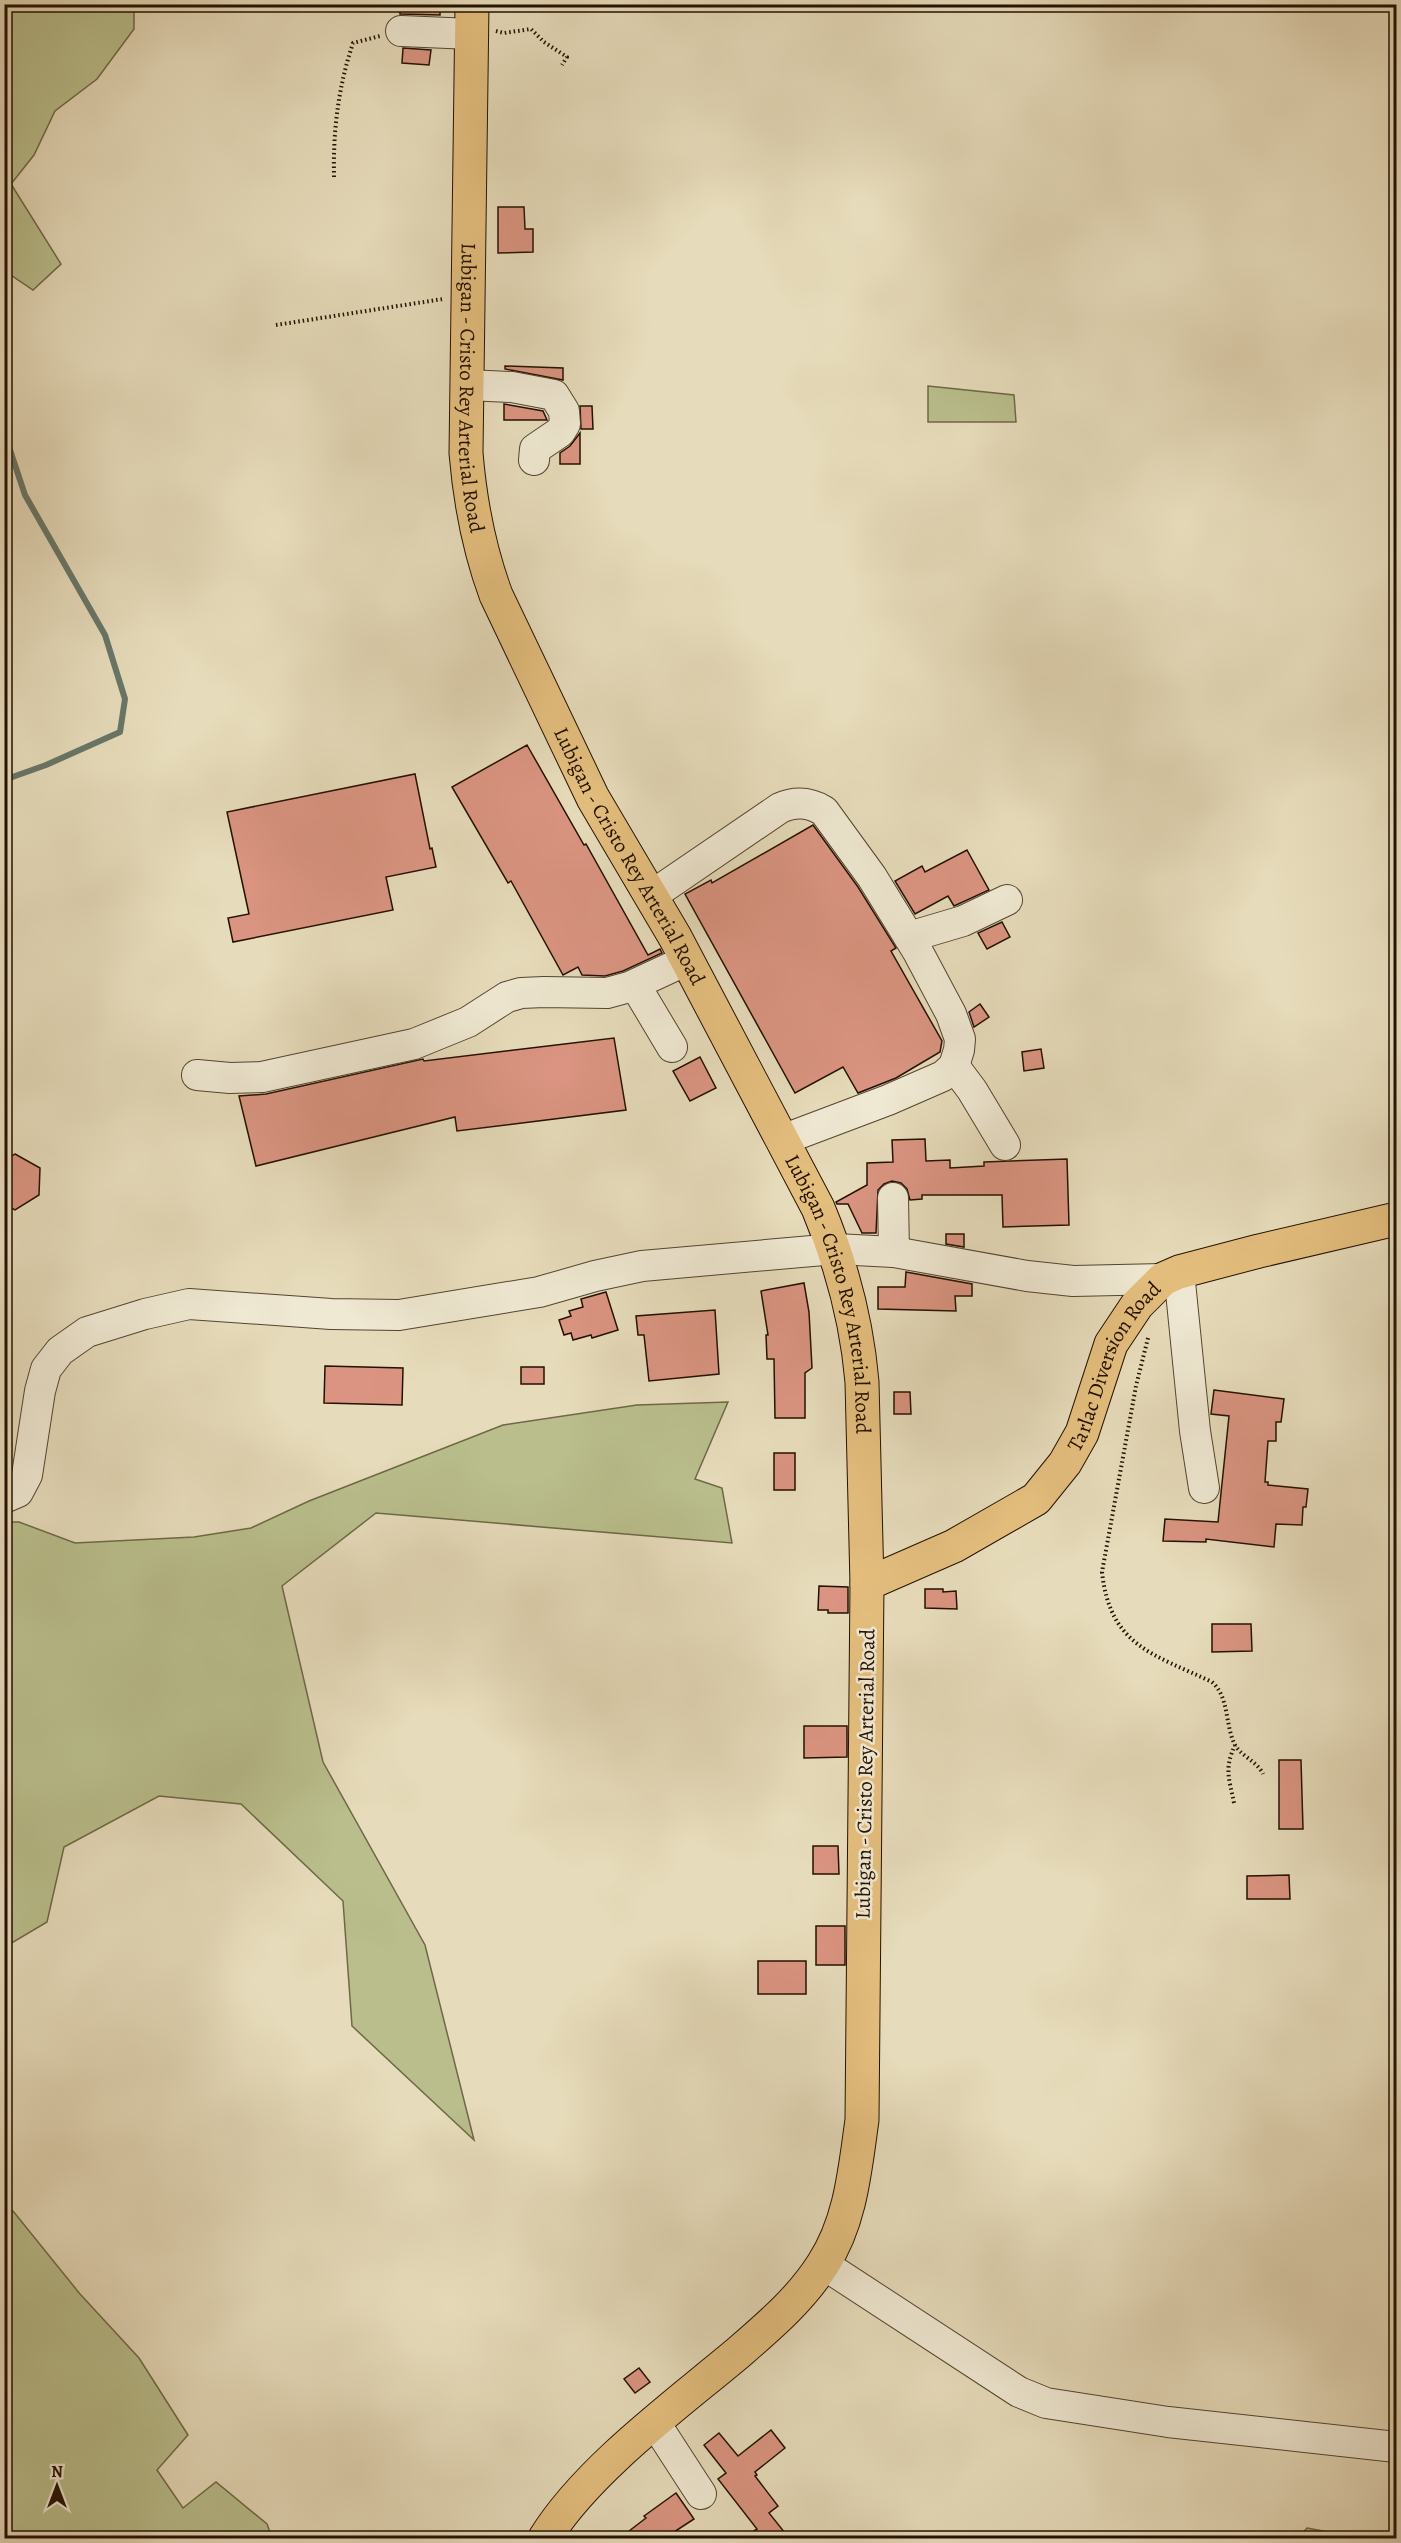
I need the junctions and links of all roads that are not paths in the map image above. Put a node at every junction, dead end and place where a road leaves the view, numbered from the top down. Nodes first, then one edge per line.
1 (472, 21) edge
2 (401, 31) road end
3 (467, 385) junction
4 (534, 460) dead end
5 (651, 896) junction
6 (1007, 900) dead end
7 (909, 937) junction
8 (687, 960) junction
9 (634, 985) junction
10 (672, 1047) dead end
11 (954, 1066) junction
12 (197, 1075) dead end
13 (782, 1140) junction
14 (1005, 1145) dead end
15 (893, 1198) dead end
16 (1396, 1219) edge
17 (835, 1249) junction
18 (894, 1252) junction
19 (1171, 1276) junction
20 (1204, 1488) dead end
21 (4, 1498) edge
22 (867, 1584) junction
23 (823, 2264) junction
24 (655, 2423) junction
25 (1396, 2447) edge
26 (700, 2494) dead end
27 (545, 2538) edge

1 - 2 street
1 - 3 main road, Lubigan - Cristo Rey Arterial Road
3 - 4 street
3 - 5 main road, Lubigan - Cristo Rey Arterial Road
5 - 7 street
5 - 8 main road, Lubigan - Cristo Rey Arterial Road
6 - 7 street
7 - 11 street
8 - 9 street
8 - 13 main road, Lubigan - Cristo Rey Arterial Road
9 - 10 street
9 - 12 street
11 - 13 street
11 - 14 street
13 - 17 main road, Lubigan - Cristo Rey Arterial Road
15 - 18 street
16 - 19 main road, Tarlac Diversion Road
17 - 18 street
17 - 21 street
17 - 22 main road, Lubigan - Cristo Rey Arterial Road
18 - 19 street
19 - 20 street
19 - 22 main road, Tarlac Diversion Road
22 - 23 main road, Lubigan - Cristo Rey Arterial Road
23 - 24 main road, Lubigan - Cristo Rey Arterial Road
23 - 25 street
24 - 26 street
24 - 27 main road, Lubigan - Cristo Rey Arterial Road

